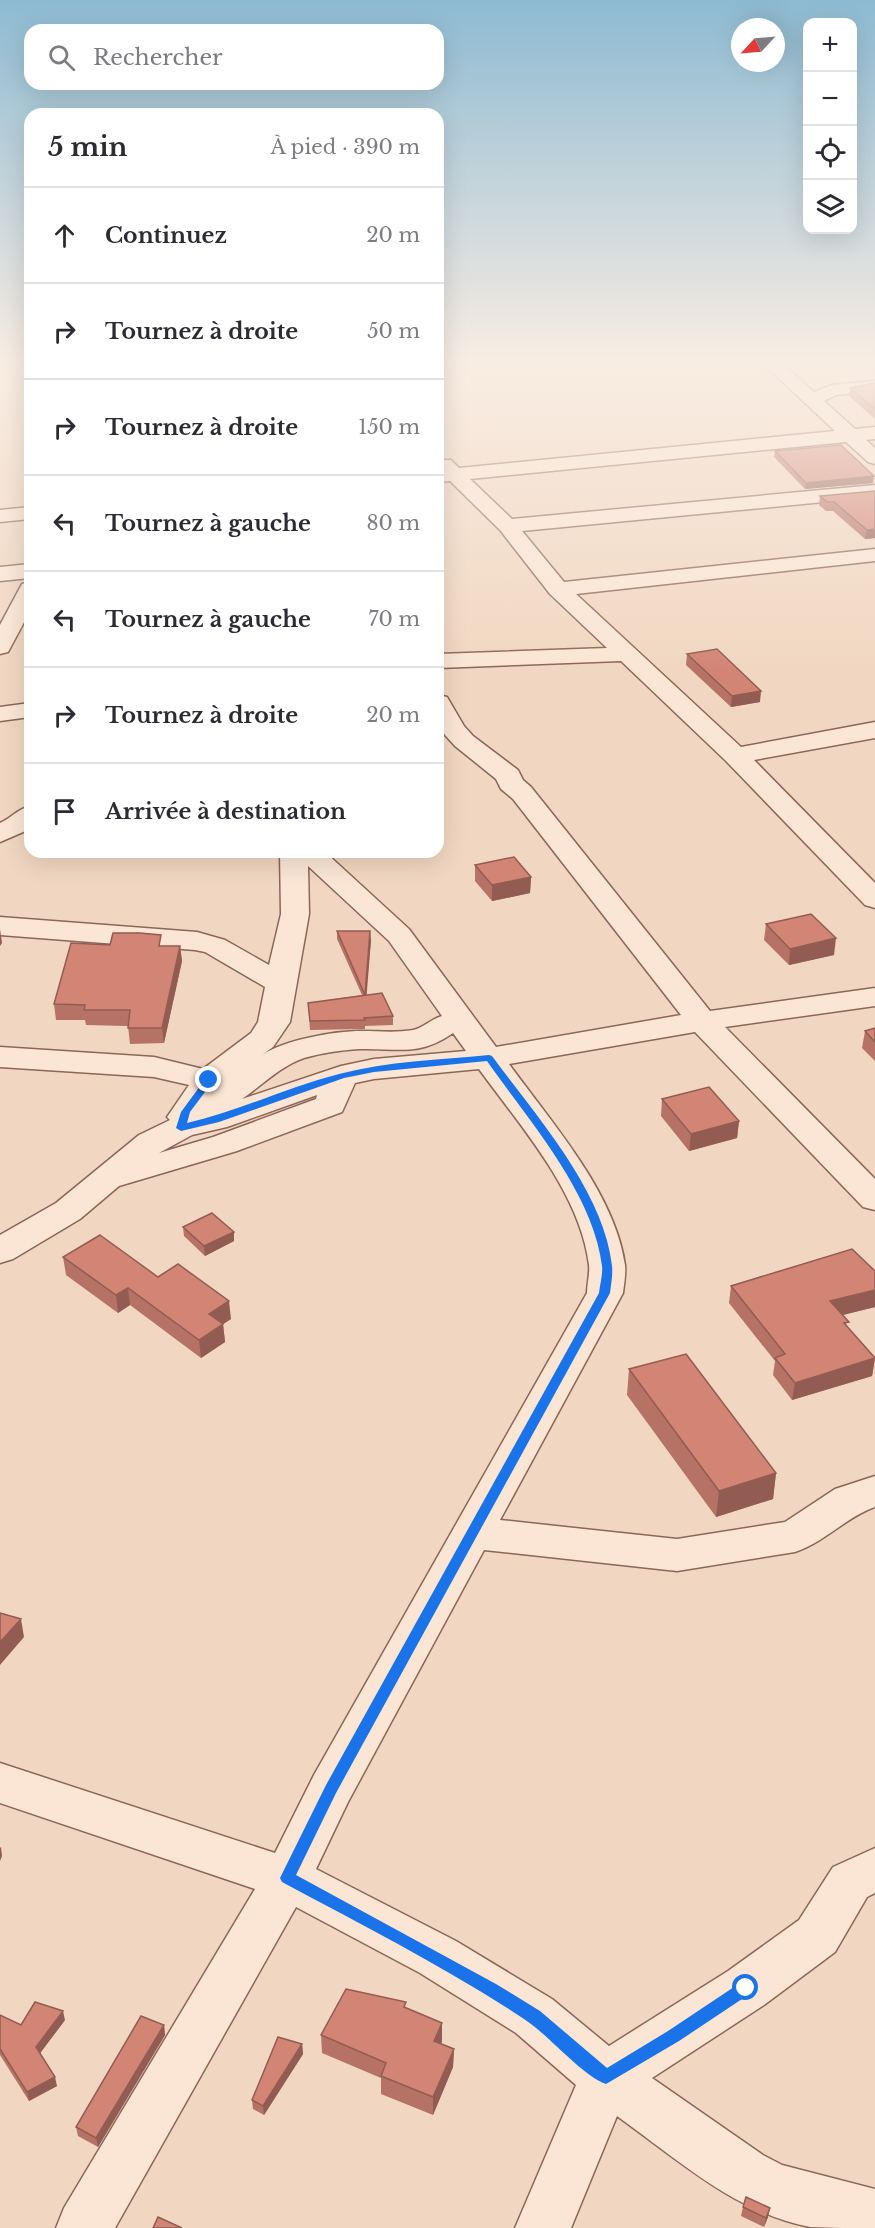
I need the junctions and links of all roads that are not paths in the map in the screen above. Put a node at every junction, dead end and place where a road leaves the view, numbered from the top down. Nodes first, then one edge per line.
1 (567, 463) edge
2 (447, 475) edge
3 (875, 491) edge
4 (24, 514) edge
5 (0, 516) edge
6 (507, 526) junction
7 (875, 555) edge
8 (24, 572) edge
9 (0, 574) edge
10 (558, 589) junction
11 (24, 600) edge
12 (0, 647) edge
13 (626, 654) junction
14 (444, 661) edge
15 (24, 711) edge
16 (444, 712) edge
17 (0, 714) edge
18 (875, 730) edge
19 (451, 744) edge
20 (735, 756) junction
21 (24, 820) edge
22 (0, 834) edge
23 (294, 858) edge
24 (316, 858) edge
25 (875, 899) edge
26 (0, 926) edge
27 (281, 984) junction
28 (875, 998) edge
29 (461, 1020) junction
30 (702, 1021) junction
31 (0, 1057) edge
32 (489, 1058) junction
33 (341, 1076) junction
34 (209, 1080) junction
35 (181, 1128) junction
36 (107, 1179) junction
37 (875, 1199) edge
38 (0, 1251) edge
39 (875, 1491) edge
40 (471, 1533) junction
41 (0, 1783) edge
42 (875, 1869) edge
43 (288, 1878) junction
44 (606, 2077) junction
45 (875, 2217) edge
46 (84, 2228) edge
47 (543, 2228) edge

1 - 2 street
2 - 6 street
3 - 6 street
4 - 5 street
6 - 10 street
7 - 10 street
8 - 9 street
10 - 13 street
11 - 12 street
13 - 14 street
13 - 20 street
15 - 17 street
16 - 19 street
18 - 20 street
19 - 30 street
20 - 25 street
21 - 22 street
23 - 27 street
24 - 29 street
26 - 27 street
27 - 34 street
28 - 30 street
29 - 32 street
29 - 35 street
30 - 32 street
30 - 37 street
31 - 34 street
32 - 33 street
32 - 40 street
33 - 35 street
33 - 36 street
34 - 35 street
35 - 36 street
36 - 38 street
39 - 40 street
40 - 43 street
41 - 43 street
42 - 44 street
43 - 44 street
43 - 46 street
44 - 45 street
44 - 47 street

